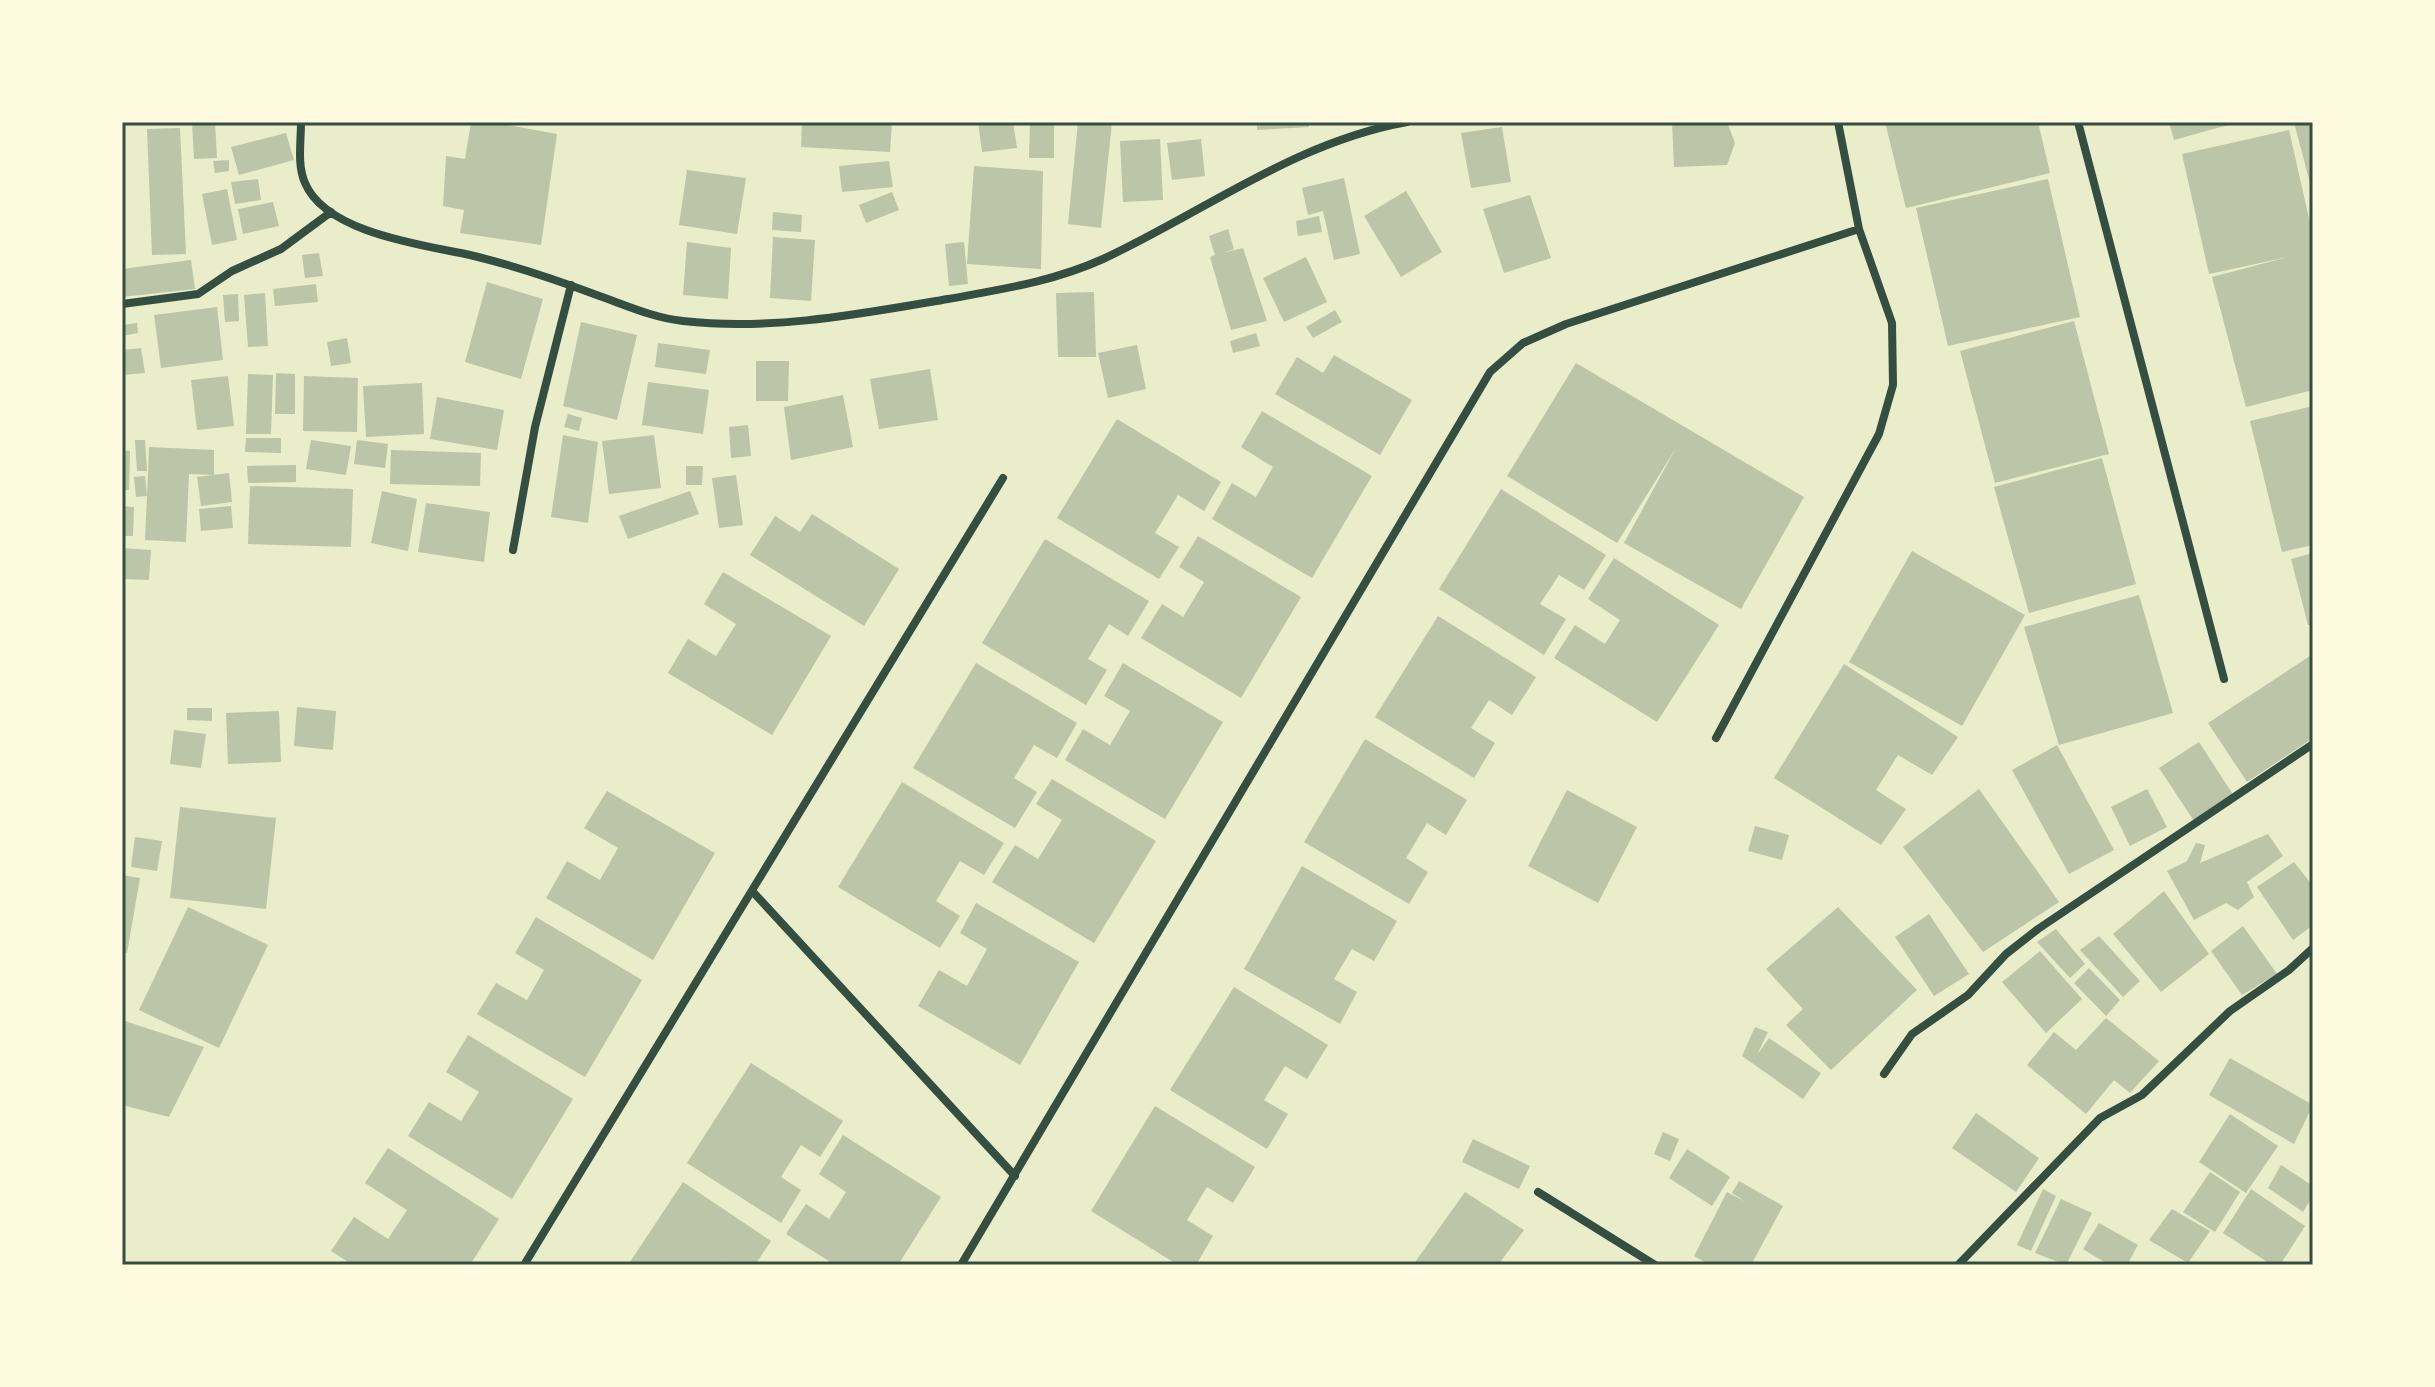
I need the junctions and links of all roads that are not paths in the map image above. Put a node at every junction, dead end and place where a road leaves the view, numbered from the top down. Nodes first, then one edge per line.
1 (301, 122) edge
2 (1407, 122) edge
3 (1838, 122) edge
4 (2078, 122) edge
5 (331, 212) junction
6 (1859, 229) junction
7 (571, 285) junction
8 (122, 304) edge
9 (1003, 478) dead end
10 (513, 550) dead end
11 (2224, 679) dead end
12 (1716, 738) dead end
13 (2313, 744) edge
14 (753, 892) junction
15 (2313, 948) edge
16 (1884, 1074) dead end
17 (1015, 1176) junction
18 (1538, 1192) dead end
19 (524, 1265) edge
20 (961, 1265) edge
21 (1655, 1265) edge
22 (1958, 1265) edge

1 - 5 street
2 - 7 street
3 - 6 street
4 - 11 street
5 - 7 street
5 - 8 street
6 - 12 street
6 - 17 street
7 - 10 street
9 - 14 street
13 - 16 street
14 - 17 street
14 - 19 street
15 - 22 street
17 - 20 street
18 - 21 street

